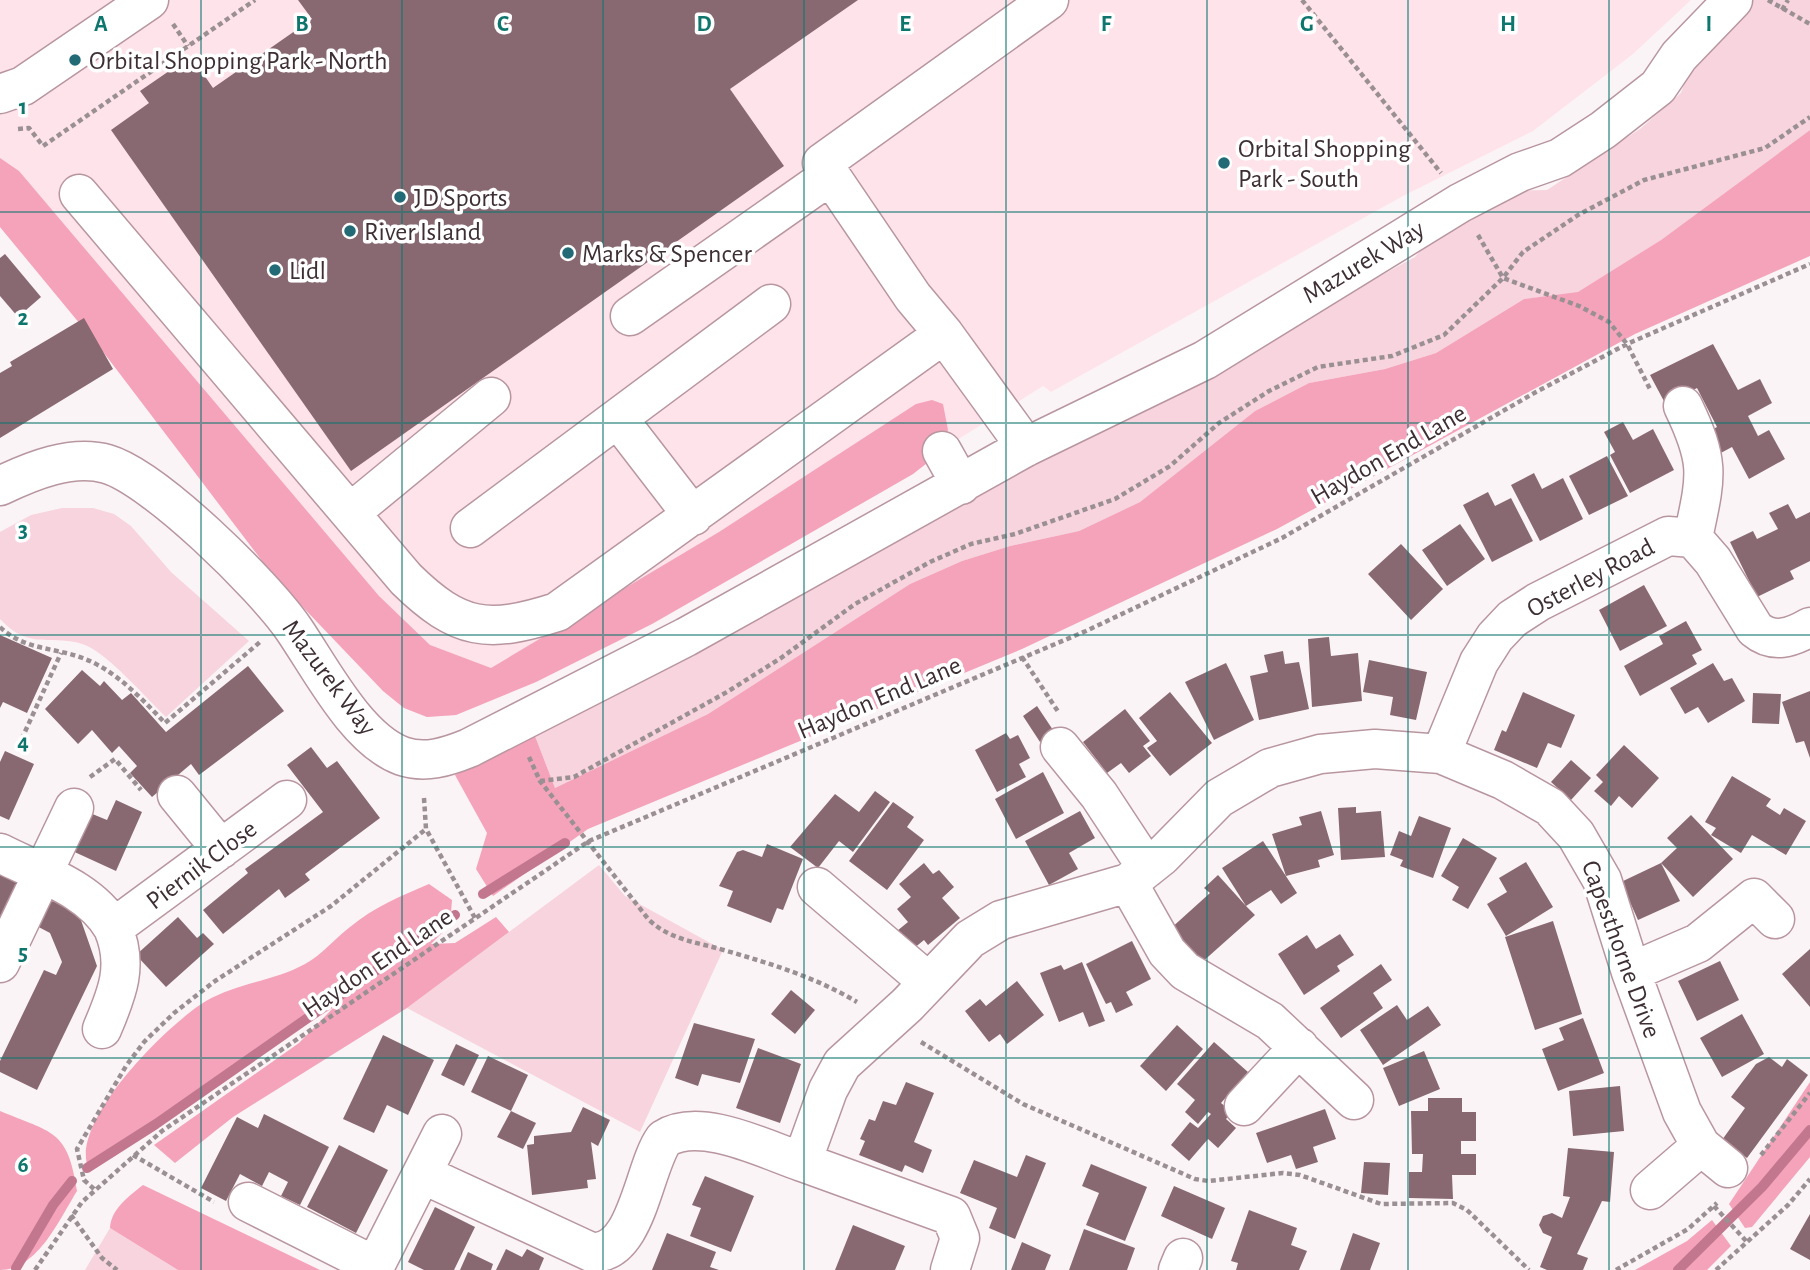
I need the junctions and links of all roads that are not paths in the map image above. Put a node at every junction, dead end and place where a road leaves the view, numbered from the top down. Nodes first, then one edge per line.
1 (149, 0) edge
2 (1049, 0) edge
3 (1733, 0) edge
4 (0, 94) edge
5 (831, 175) junction
6 (79, 194) dead end
7 (771, 304) dead end
8 (631, 316) dead end
9 (944, 334) junction
10 (491, 397) dead end
11 (1683, 406) dead end
12 (619, 420) junction
13 (1026, 447) junction
14 (942, 451) dead end
15 (0, 486) edge
16 (949, 492) junction
17 (350, 513) junction
18 (693, 516) junction
19 (470, 528) dead end
20 (1693, 538) junction
21 (1810, 627) edge
22 (1060, 747) dead end
23 (1441, 754) junction
24 (163, 798) road end
25 (287, 800) dead end
26 (75, 808) road end
27 (220, 849) junction
28 (0, 853) edge
29 (43, 875) junction
30 (1138, 876) junction
31 (817, 887) dead end
32 (1775, 919) dead end
33 (113, 928) junction
34 (0, 963) edge
35 (1631, 972) junction
36 (927, 981) junction
37 (102, 1029) dead end
38 (1299, 1047) junction
39 (1354, 1100) dead end
40 (1244, 1105) dead end
41 (442, 1134) dead end
42 (802, 1161) junction
43 (422, 1174) junction
44 (1650, 1190) dead end
45 (248, 1202) dead end
46 (950, 1270) edge

1 - 4 street
2 - 5 street
3 - 13 street, Mazurek Way
5 - 8 street
5 - 9 street
6 - 17 street
7 - 12 street
9 - 13 street
9 - 18 street
10 - 17 street
11 - 20 street
12 - 18 street
12 - 19 street
13 - 16 street, Mazurek Way
14 - 16 street
15 - 16 street, Mazurek Way
17 - 18 street
20 - 21 street, Osterley Road
20 - 23 street, Osterley Road
22 - 30 street
23 - 30 street, Capesthorne Drive
23 - 35 street, Capesthorne Drive
24 - 27 street
25 - 27 street, Piernik Close
26 - 29 street
27 - 33 street, Piernik Close
28 - 29 street
29 - 33 street
29 - 34 street
30 - 36 street, Capesthorne Drive
30 - 38 street
31 - 36 street
32 - 35 street
33 - 37 street
35 - 44 street, Capesthorne Drive
36 - 42 street, Capesthorne Drive
38 - 39 street
38 - 40 street
41 - 43 street
42 - 43 street
42 - 46 street
43 - 45 street

